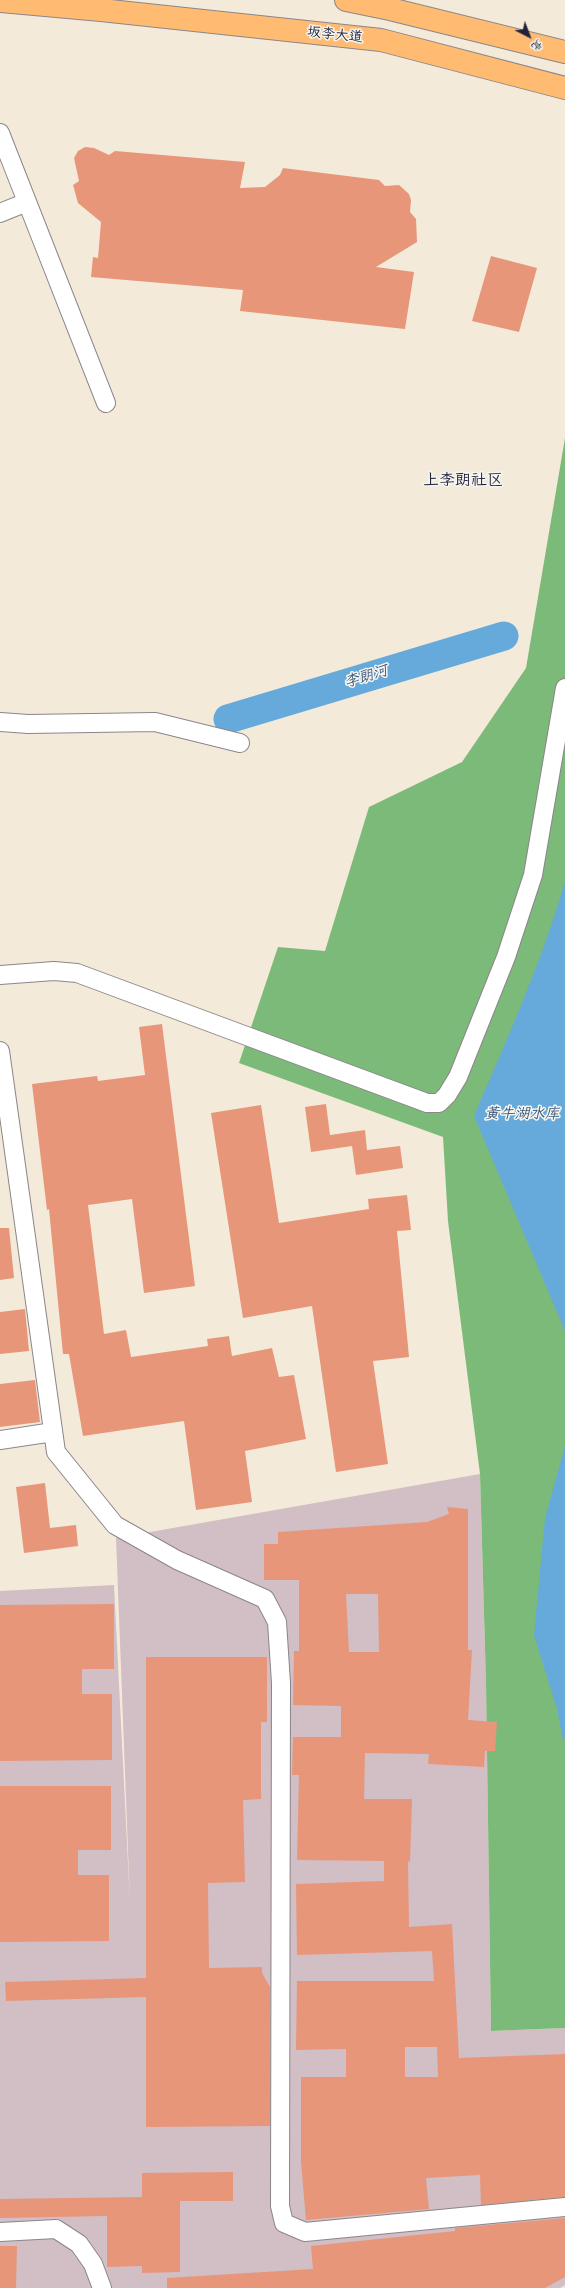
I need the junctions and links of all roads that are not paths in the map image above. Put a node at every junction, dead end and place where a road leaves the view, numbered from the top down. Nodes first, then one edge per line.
1 (346, 0) edge
2 (0, 1) edge
3 (105, 3) edge
4 (565, 52) edge
5 (565, 88) edge
6 (0, 133) edge
7 (27, 202) junction
8 (0, 213) edge
9 (106, 403) dead end
10 (565, 688) edge
11 (0, 722) edge
12 (240, 743) dead end
13 (0, 975) edge
14 (0, 1051) edge
15 (53, 1432) junction
16 (0, 1440) edge
17 (565, 2207) edge
18 (0, 2232) edge
19 (102, 2288) edge

1 - 4 main road
2 - 3 main road, 坂李大道
3 - 5 main road, 坂李大道
6 - 7 street
7 - 8 street
7 - 9 street
10 - 13 street
11 - 12 street
14 - 15 street
15 - 16 street
15 - 17 street
18 - 19 street

